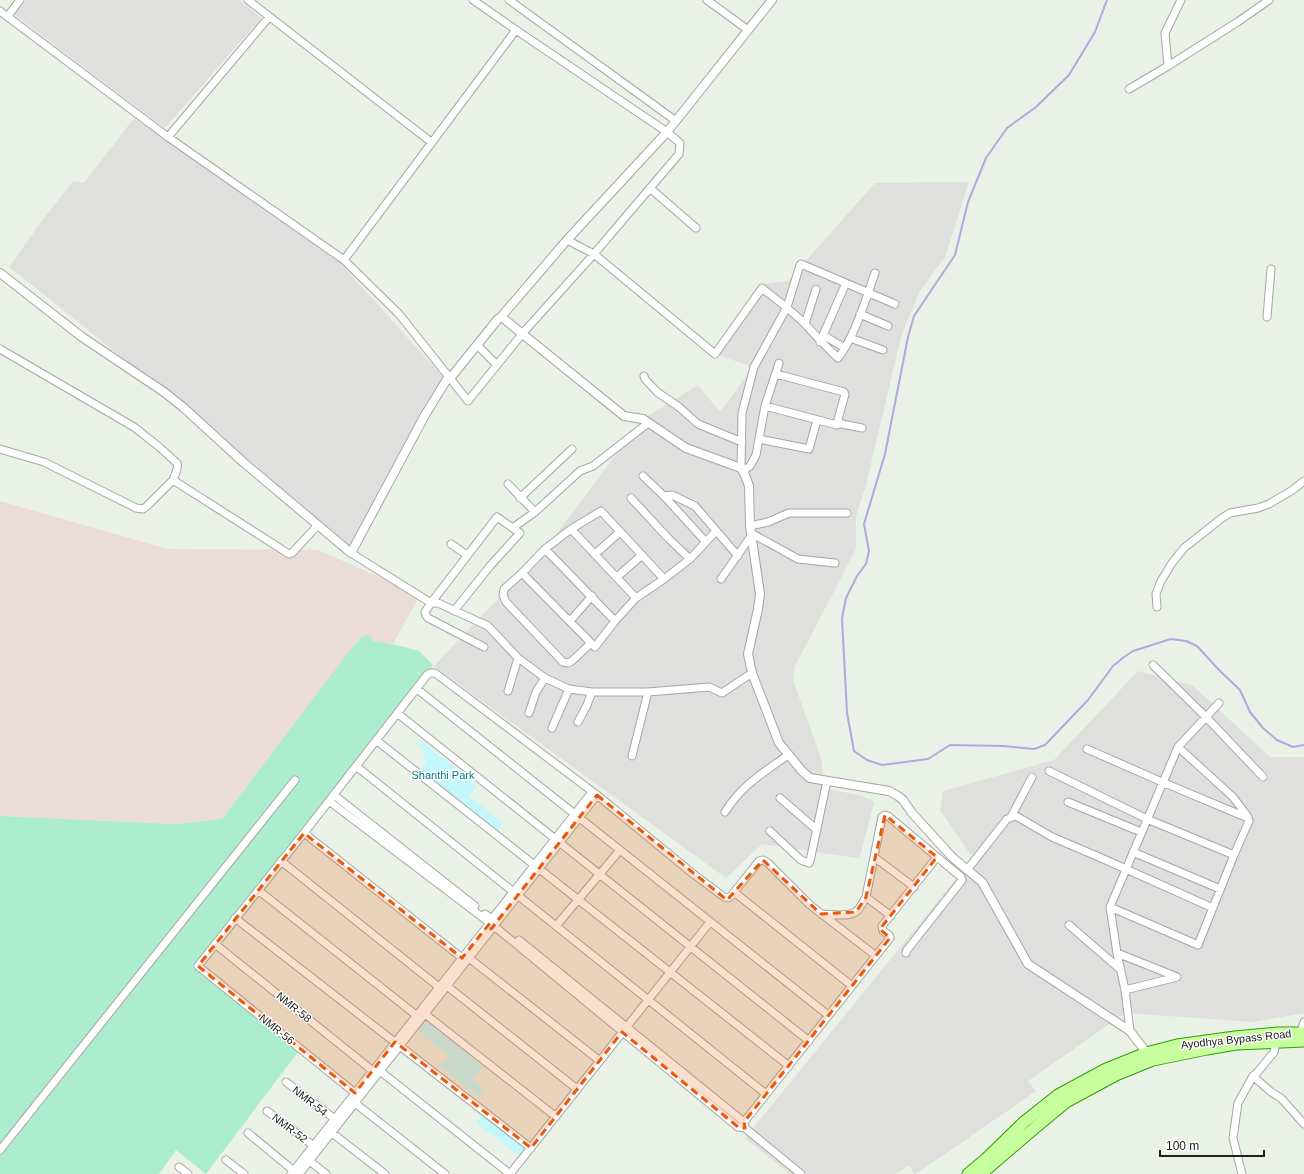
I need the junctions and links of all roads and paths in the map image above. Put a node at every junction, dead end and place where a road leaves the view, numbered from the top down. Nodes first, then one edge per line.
1 (20, 0) edge
2 (248, 0) edge
3 (473, 0) edge
4 (509, 0) edge
5 (707, 0) edge
6 (772, 0) edge
7 (1181, 0) edge
8 (1269, 0) edge
9 (0, 11) edge
10 (8, 16) junction
11 (269, 17) junction
12 (516, 30) junction
13 (748, 30) junction
14 (1168, 66) junction
15 (1129, 89) dead end
16 (676, 121) junction
17 (667, 132) junction
18 (168, 137) junction
19 (431, 142) junction
20 (651, 188) junction
21 (696, 228) dead end
22 (567, 240) junction
23 (594, 254) junction
24 (344, 260) junction
25 (1271, 269) dead end
26 (0, 273) edge
27 (875, 273) dead end
28 (846, 283) junction
29 (816, 289) dead end
30 (868, 293) junction
31 (895, 304) dead end
32 (786, 307) junction
33 (860, 314) junction
34 (501, 317) junction
35 (1267, 317) dead end
36 (805, 324) junction
37 (888, 326) dead end
38 (522, 334) junction
39 (822, 338) junction
40 (850, 338) junction
41 (477, 345) junction
42 (845, 348) junction
43 (0, 349) edge
44 (883, 350) dead end
45 (780, 363) dead end
46 (497, 365) junction
47 (776, 374) junction
48 (449, 376) junction
49 (644, 376) dead end
50 (765, 406) junction
51 (817, 420) junction
52 (648, 423) junction
53 (837, 423) junction
54 (862, 428) dead end
55 (759, 439) junction
56 (742, 442) junction
57 (0, 449) edge
58 (572, 449) dead end
59 (742, 469) junction
60 (643, 476) dead end
61 (172, 480) junction
62 (1304, 481) edge
63 (508, 484) dead end
64 (664, 496) junction
65 (520, 498) junction
66 (630, 498) dead end
67 (535, 512) junction
68 (847, 513) dead end
69 (318, 525) junction
70 (514, 527) junction
71 (571, 530) junction
72 (716, 531) junction
73 (620, 532) junction
74 (751, 532) junction
75 (705, 541) junction
76 (451, 544) dead end
77 (545, 549) junction
78 (351, 553) junction
79 (595, 554) junction
80 (468, 555) junction
81 (642, 555) junction
82 (738, 556) junction
83 (690, 559) junction
84 (835, 563) dead end
85 (522, 573) junction
86 (617, 577) junction
87 (664, 579) junction
88 (722, 579) dead end
89 (592, 596) junction
90 (636, 598) junction
91 (431, 602) junction
92 (1157, 607) dead end
93 (454, 611) junction
94 (570, 621) junction
95 (615, 621) junction
96 (591, 643) junction
97 (484, 647) dead end
98 (518, 658) junction
99 (1153, 665) dead end
100 (752, 673) junction
101 (545, 678) junction
102 (417, 689) junction
103 (569, 689) junction
104 (508, 691) dead end
105 (592, 692) junction
106 (648, 692) junction
107 (1219, 703) dead end
108 (397, 713) junction
109 (529, 713) dead end
110 (1206, 717) junction
111 (578, 722) dead end
112 (552, 728) dead end
113 (376, 740) junction
114 (1178, 747) junction
115 (1087, 749) dead end
116 (788, 755) junction
117 (632, 756) dead end
118 (356, 766) junction
119 (1049, 771) dead end
120 (1032, 777) dead end
121 (1263, 777) dead end
122 (295, 780) dead end
123 (827, 781) junction
124 (1162, 782) junction
125 (595, 794) junction
126 (331, 798) junction
127 (780, 798) dead end
128 (1068, 802) dead end
129 (725, 812) dead end
130 (577, 816) junction
131 (1011, 818) junction
132 (1248, 818) junction
133 (1147, 819) junction
134 (817, 830) junction
135 (770, 831) dead end
136 (1141, 832) junction
137 (304, 833) junction
138 (558, 841) junction
139 (620, 850) junction
140 (1133, 852) junction
141 (1234, 855) junction
142 (874, 857) junction
143 (938, 857) junction
144 (281, 861) junction
145 (537, 867) junction
146 (1126, 869) junction
147 (967, 870) junction
148 (600, 874) junction
149 (914, 887) junction
150 (1220, 889) junction
151 (258, 890) junction
152 (734, 892) junction
153 (516, 894) junction
154 (866, 897) junction
155 (578, 900) junction
156 (1110, 907) junction
157 (1213, 908) junction
158 (821, 914) junction
159 (891, 916) junction
160 (235, 918) junction
161 (710, 922) junction
162 (494, 923) junction
163 (1069, 925) dead end
164 (556, 926) junction
165 (215, 944) junction
166 (690, 946) junction
167 (906, 953) dead end
168 (1117, 953) junction
169 (876, 956) junction
170 (465, 958) junction
171 (1121, 970) junction
172 (670, 972) junction
173 (447, 986) junction
174 (852, 986) junction
175 (439, 987) junction
176 (1125, 990) junction
177 (648, 1000) junction
178 (425, 1014) junction
179 (416, 1015) junction
180 (828, 1015) junction
181 (1304, 1022) edge
182 (624, 1029) junction
183 (1130, 1031) junction
184 (1303, 1035) edge
185 (1278, 1038) junction
186 (809, 1041) junction
187 (397, 1044) junction
188 (1150, 1057) junction
189 (600, 1061) junction
190 (789, 1066) junction
191 (376, 1071) junction
192 (1253, 1076) junction
193 (286, 1082) dead end
194 (577, 1089) junction
195 (766, 1094) junction
196 (358, 1095) junction
197 (355, 1103) junction
198 (267, 1111) dead end
199 (556, 1116) junction
200 (334, 1119) junction
201 (1304, 1124) edge
202 (744, 1125) junction
203 (332, 1132) junction
204 (248, 1133) dead end
205 (314, 1146) junction
206 (530, 1148) junction
207 (0, 1150) edge
208 (307, 1159) junction
209 (226, 1160) dead end
210 (179, 1167) dead end
211 (295, 1173) edge
212 (188, 1174) edge
213 (244, 1174) edge
214 (326, 1174) edge
215 (385, 1174) edge
216 (445, 1174) edge
217 (510, 1174) edge
218 (801, 1174) edge
219 (968, 1174) edge
220 (981, 1174) edge
221 (1242, 1174) edge

1 - 10 street
2 - 11 street
3 - 12 street
4 - 16 street
5 - 13 street
6 - 13 street
7 - 14 street
8 - 14 street
9 - 10 street
10 - 18 street
11 - 18 street
11 - 19 street
12 - 17 street
12 - 19 street
13 - 16 street
14 - 15 street
16 - 17 street
17 - 20 street
17 - 22 street
18 - 24 street
19 - 24 street
20 - 21 street
20 - 23 street
22 - 23 street
22 - 34 street
23 - 32 street
23 - 38 street
24 - 48 street
25 - 35 street
26 - 69 street
27 - 30 street
28 - 30 street
28 - 32 street
28 - 39 street
29 - 36 street
30 - 31 street
30 - 33 street
32 - 36 street
32 - 56 street
33 - 37 street
33 - 40 street
34 - 38 street
34 - 41 street
36 - 39 street
38 - 46 street
38 - 52 street
39 - 42 street
39 - 42 street
40 - 42 street
40 - 44 street
41 - 46 street
41 - 48 street
43 - 61 street
45 - 47 street
46 - 48 street
47 - 50 street
47 - 53 street
48 - 78 street
49 - 56 street
50 - 51 street
50 - 55 street
51 - 53 street
51 - 55 street
52 - 59 street
52 - 67 street
53 - 54 street
55 - 59 street
56 - 59 street
57 - 61 street
58 - 65 street
59 - 74 street
60 - 64 street
61 - 69 street
62 - 92 street
63 - 65 street
64 - 72 street
64 - 75 street
65 - 67 street
66 - 83 street
67 - 70 street
68 - 74 street
69 - 78 street
70 - 80 street
70 - 93 street
71 - 73 street
71 - 77 street
71 - 79 street
72 - 75 street
72 - 82 street
73 - 79 street
73 - 81 street
74 - 82 street
74 - 84 street
74 - 100 street
75 - 83 street
76 - 80 street
77 - 85 street
77 - 89 street
78 - 91 street
79 - 86 street
80 - 91 street
81 - 86 street
81 - 87 street
82 - 88 street
83 - 87 street
85 - 94 street
85 - 96 street
86 - 90 street
87 - 90 street
89 - 94 street
89 - 95 street
90 - 95 street
91 - 93 street
91 - 97 street
93 - 98 street
94 - 96 street
95 - 96 street
98 - 101 street
98 - 104 street
99 - 110 street
100 - 106 street
100 - 116 street
101 - 103 street
101 - 109 street
102 - 108 street
102 - 125 street
102 - 130 street
103 - 105 street
103 - 112 street
105 - 106 street
105 - 111 street
106 - 117 street
107 - 110 street
108 - 113 street
108 - 138 street
110 - 114 street
110 - 121 street
113 - 118 street
113 - 145 street
114 - 124 street
114 - 132 street
115 - 124 street
116 - 123 street
116 - 129 street
118 - 126 street
118 - 153 street
119 - 133 street
120 - 131 street
122 - 207 street
123 - 134 street
123 - 147 street
124 - 132 street
124 - 133 street
125 - 130 street
125 - 152 street
126 - 137 street
126 - 162 street
127 - 134 street
128 - 136 street
130 - 138 street
130 - 139 street
131 - 146 street
131 - 147 street
132 - 141 street
133 - 136 street
133 - 141 street
134 - 135 street
136 - 140 street
137 - 144 street
137 - 170 street
138 - 145 street
138 - 148 street
139 - 148 street
139 - 161 street
140 - 146 street
140 - 150 street
141 - 150 street
142 - 143 street
142 - 149 street
142 - 154 street
143 - 149 street
143 - 167 street
144 - 151 street
144 - 175 street
145 - 153 street
145 - 155 street
146 - 156 street
146 - 157 street
147 - 183 street
148 - 155 street
148 - 166 street
149 - 159 street
150 - 157 street
151 - 160 street
151 - 179 street
152 - 158 street
152 - 174 street
153 - 162 street
153 - 164 street
154 - 158 street
154 - 159 street
155 - 164 street
155 - 172 street
156 - 157 street
156 - 168 street
158 - 169 street
159 - 169 street
160 - 165 street
160 - 187 street
161 - 166 street
161 - 180 street
162 - 170 street
162 - 182 street
163 - 171 street
164 - 177 street
165 - 191 street, NMR-58
165 - 196 street, NMR-56
166 - 172 street
166 - 186 street
168 - 171 street
168 - 176 street
169 - 174 street
170 - 173 street
170 - 175 street
170 - 189 street
171 - 176 street
172 - 177 street
172 - 190 street
173 - 178 street
173 - 194 street
174 - 180 street
175 - 179 street
176 - 183 street
177 - 182 street
177 - 195 street
178 - 187 street
178 - 199 street
179 - 187 street
180 - 186 street
181 - 184 street
182 - 189 street
182 - 202 street
183 - 188 street
184 - 185 main road, Ayodhya Bypass Road
185 - 188 main road, Ayodhya Bypass Road
185 - 192 street
186 - 190 street
187 - 191 street
187 - 206 street
188 - 219 main road, Ayodhya Bypass Road
188 - 220 main road, Ayodhya Bypass Road
189 - 194 street
190 - 195 street
191 - 196 street
191 - 217 street, NMR-58
192 - 201 street
192 - 221 street
193 - 200 street, NMR-54
194 - 199 street
195 - 202 street
196 - 197 street
196 - 200 street
197 - 203 street
197 - 216 street
198 - 205 street, NMR-52
199 - 206 street
200 - 205 street
202 - 218 street
203 - 208 street
203 - 215 street
204 - 211 street
205 - 208 street
206 - 217 street
208 - 211 street
208 - 214 street
209 - 213 street
210 - 212 street

